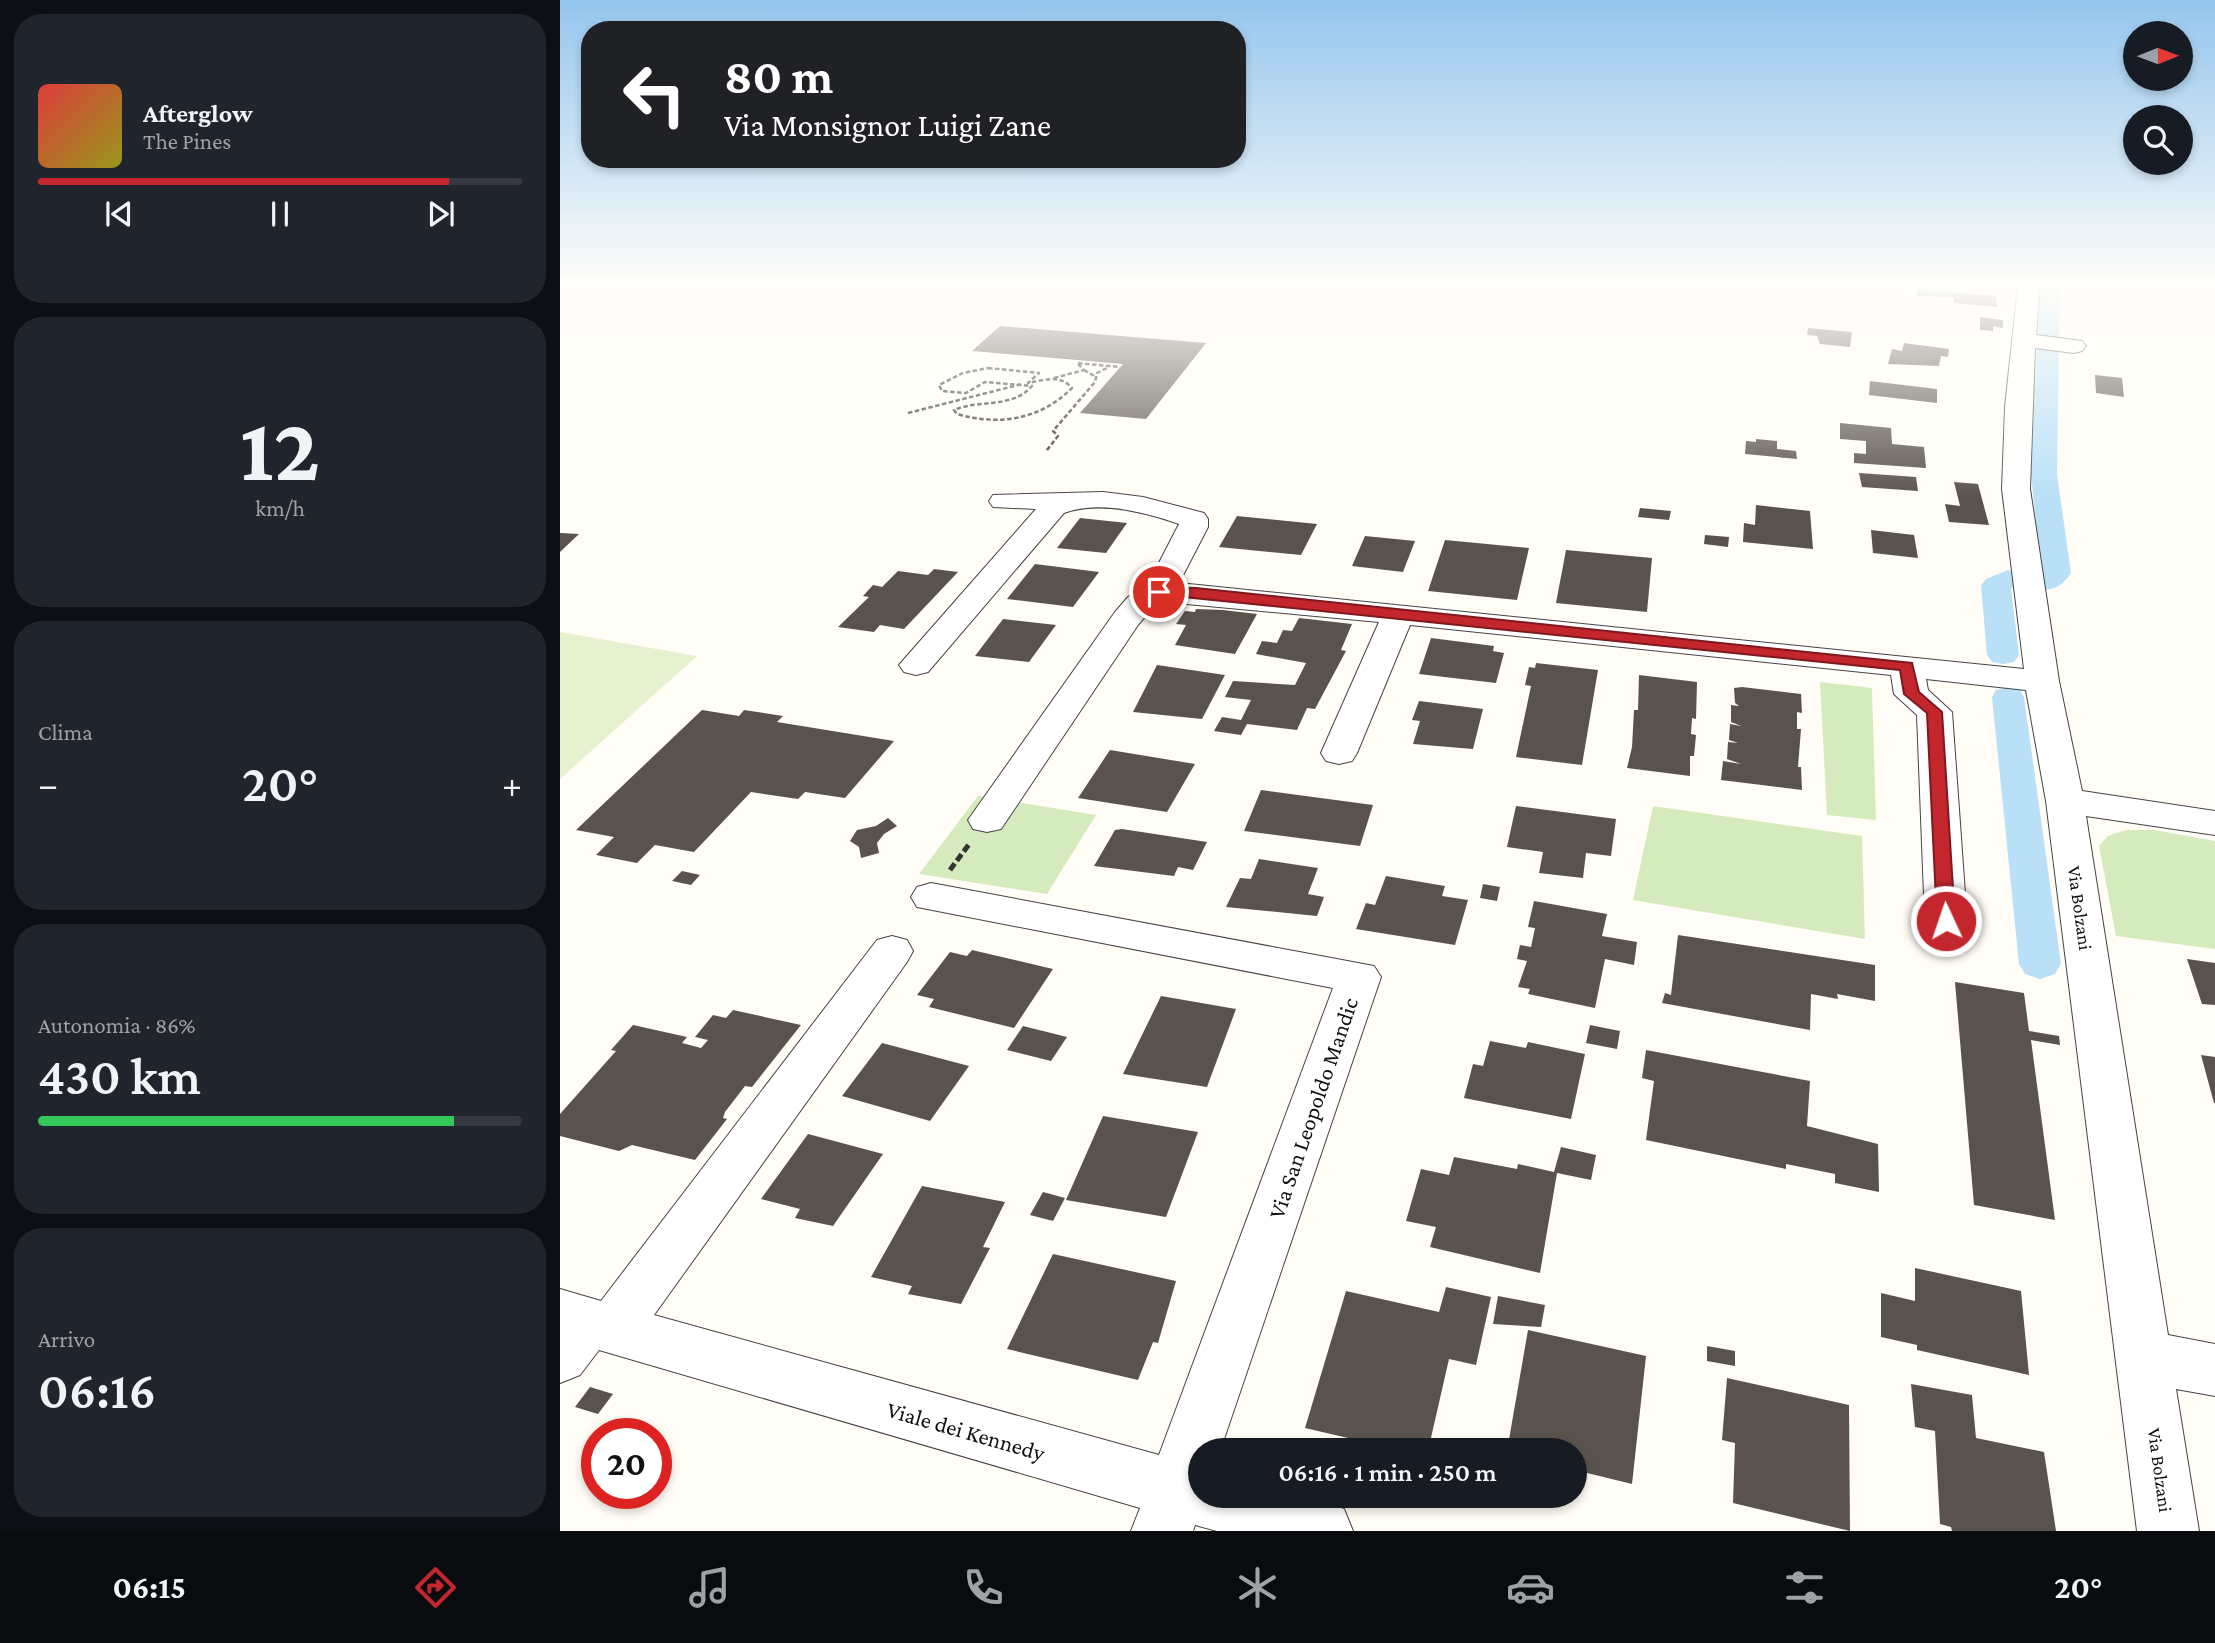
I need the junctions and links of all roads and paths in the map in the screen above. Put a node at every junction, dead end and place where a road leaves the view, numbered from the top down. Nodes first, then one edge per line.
1 (2029, 356) edge
2 (1110, 366) junction
3 (1120, 367) dead end
4 (1084, 370) junction
5 (1096, 377) junction
6 (1054, 378) junction
7 (1028, 383) junction
8 (998, 391) junction
9 (966, 393) junction
10 (978, 396) junction
11 (992, 401) junction
12 (908, 413) dead end
13 (1047, 450) dead end
14 (1003, 501) dead end
15 (1064, 501) junction
16 (1159, 592) junction
17 (1398, 615) junction
18 (916, 665) dead end
19 (1907, 666) junction
20 (2042, 681) junction
21 (1339, 753) dead end
22 (2065, 801) junction
23 (986, 820) joint
24 (2215, 823) edge
25 (931, 897) joint
26 (1946, 921) dead end
27 (892, 951) dead end
28 (580, 1330) edge
29 (2143, 1356) junction
30 (2215, 1370) edge
31 (1170, 1512) edge
32 (1322, 1531) edge
33 (2168, 1531) edge

1 - 20 street, Via Bolzani
2 - 3 path
2 - 4 path
2 - 5 path
4 - 5 path
4 - 6 path
5 - 13 path
6 - 7 path
6 - 11 path
7 - 8 path
7 - 9 path
7 - 9 path
7 - 11 path
8 - 10 path
8 - 11 path
9 - 10 path
10 - 12 path
14 - 15 street
15 - 16 street
15 - 18 street
16 - 17 street
16 - 23 street
17 - 19 street
17 - 21 street
19 - 20 street
19 - 26 street
20 - 22 street, Via Bolzani
22 - 24 street
22 - 29 street, Via Bolzani
23 - 25 path
25 - 31 street, Via San Leopoldo Mandic
27 - 28 street, Viale dei Kennedy
28 - 31 street, Viale dei Kennedy
29 - 30 street
29 - 33 street, Via Bolzani
31 - 32 street, Viale dei Kennedy

